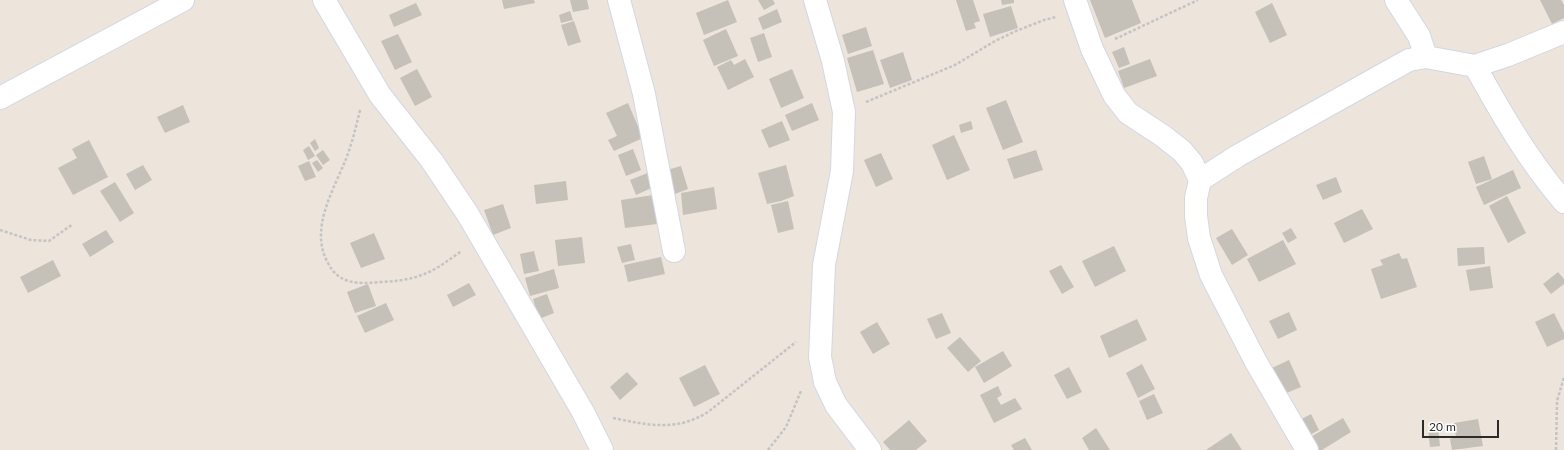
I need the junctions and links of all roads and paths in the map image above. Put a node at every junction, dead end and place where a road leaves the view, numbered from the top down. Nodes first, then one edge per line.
1 (183, 0) edge
2 (324, 0) edge
3 (619, 0) edge
4 (815, 0) edge
5 (1198, 0) edge
6 (1396, 0) edge
7 (1076, 7) edge
8 (1564, 32) edge
9 (1092, 49) junction
10 (1426, 56) junction
11 (1475, 66) junction
12 (0, 98) edge
13 (360, 108) dead end
14 (844, 112) junction
15 (1200, 180) junction
16 (1564, 202) edge
17 (73, 224) dead end
18 (0, 230) edge
19 (476, 230) junction
20 (674, 251) dead end
21 (821, 321) junction
22 (820, 357) junction
23 (1564, 377) edge
24 (583, 412) junction
25 (602, 450) edge
26 (768, 450) edge
27 (870, 450) edge
28 (1307, 450) edge
29 (1556, 450) edge

1 - 12 street
2 - 19 street
3 - 20 street
4 - 14 street
5 - 9 path
6 - 10 street
7 - 9 street
7 - 14 path
8 - 11 street
9 - 15 street
10 - 11 street
10 - 15 street
11 - 16 street
13 - 19 path
14 - 21 street
15 - 28 street
17 - 18 path
19 - 24 street
21 - 22 street
21 - 24 path
22 - 26 path
22 - 27 street
23 - 29 path
24 - 25 street

